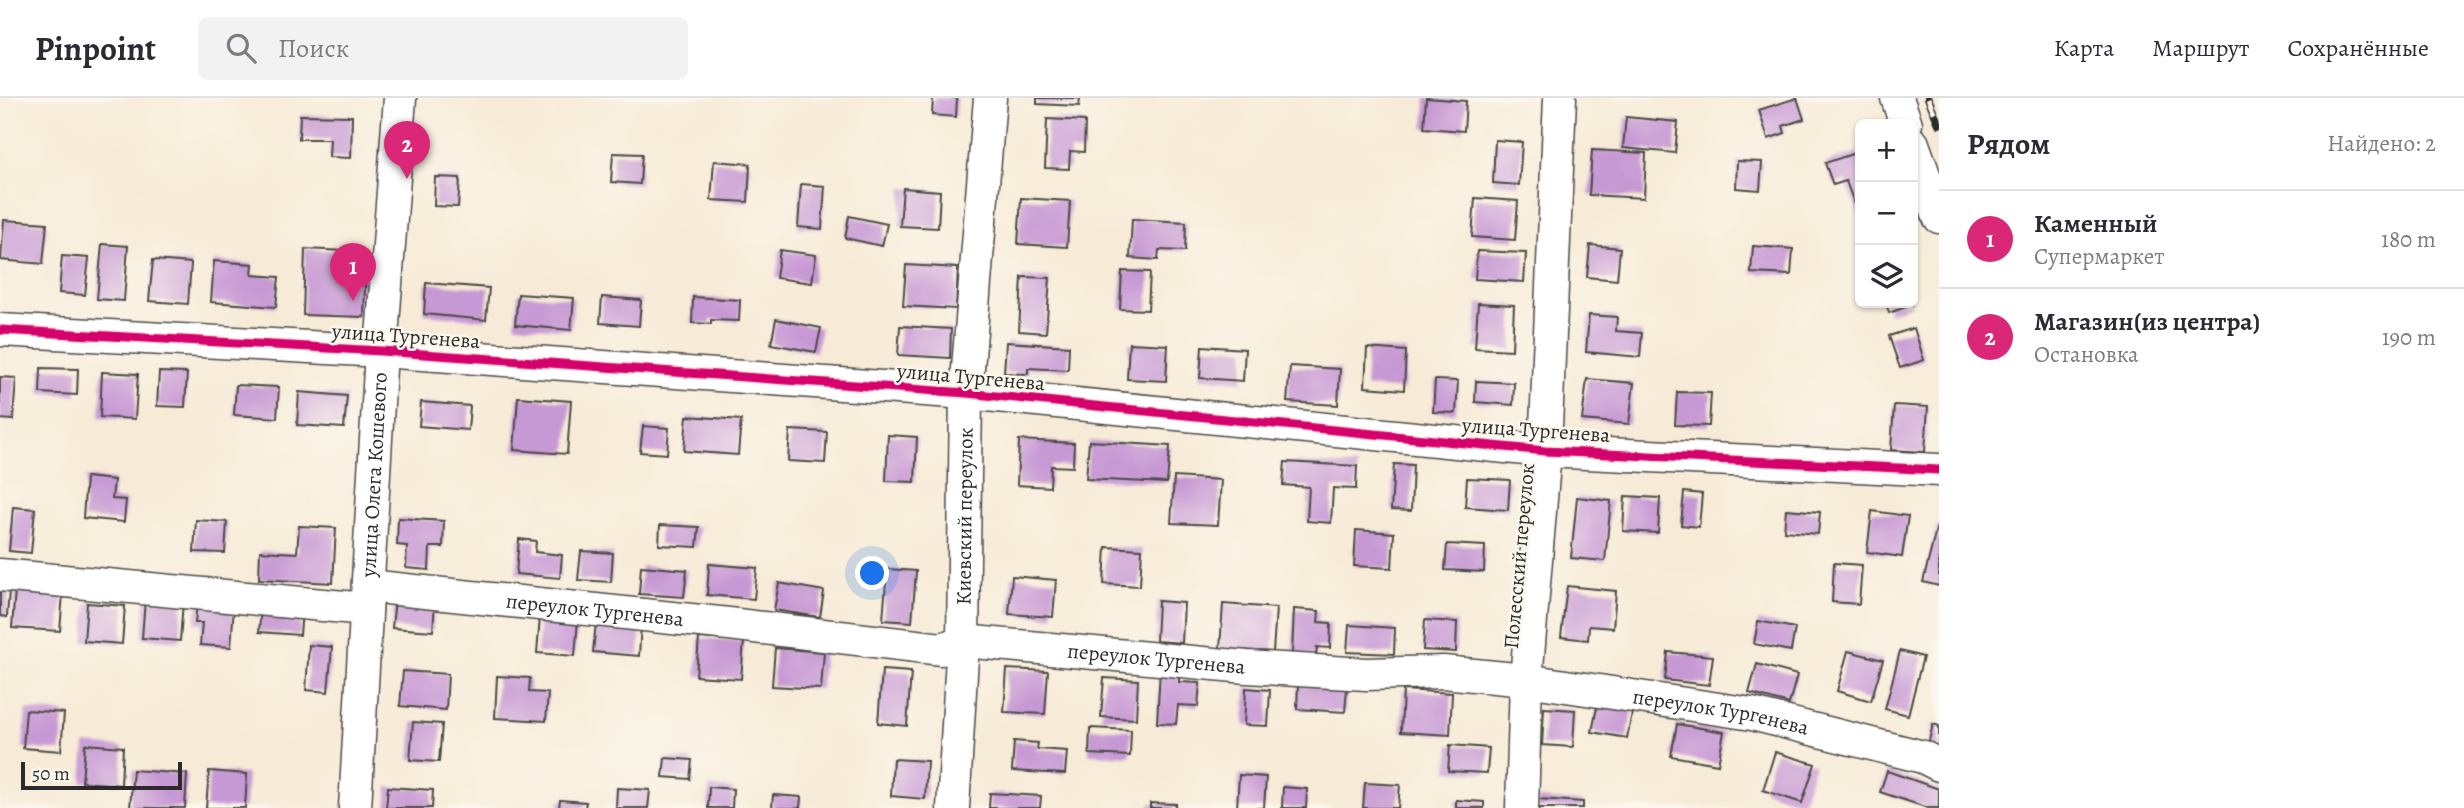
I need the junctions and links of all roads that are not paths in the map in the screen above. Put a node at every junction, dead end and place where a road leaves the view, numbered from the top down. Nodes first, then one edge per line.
1 (400, 98) edge
2 (990, 98) edge
3 (1560, 98) edge
4 (1897, 98) edge
5 (1904, 119) edge
6 (1918, 158) edge
7 (1939, 217) edge
8 (0, 330) edge
9 (381, 351) junction
10 (966, 393) junction
11 (1545, 451) junction
12 (1939, 470) edge
13 (0, 575) edge
14 (367, 598) junction
15 (963, 641) junction
16 (1527, 680) junction
17 (1939, 765) edge
18 (355, 808) edge
19 (953, 808) edge
20 (1522, 808) edge

1 - 9 street, улица Олега Кошевого
2 - 10 street, Киевский переулок
3 - 11 street, Полесский переулок
4 - 5 street
6 - 7 street
8 - 9 street, улица Тургенева
9 - 10 street, улица Тургенева
9 - 14 street, улица Олега Кошевого
10 - 11 street, улица Тургенева
10 - 15 street, Киевский переулок
11 - 12 street, улица Тургенева
11 - 16 street, Полесский переулок
13 - 14 street, переулок Тургенева
14 - 15 street, переулок Тургенева
14 - 18 street, улица Олега Кошевого
15 - 16 street, переулок Тургенева
15 - 19 street, Киевский переулок
16 - 17 street, переулок Тургенева
16 - 20 street, Полесский переулок

